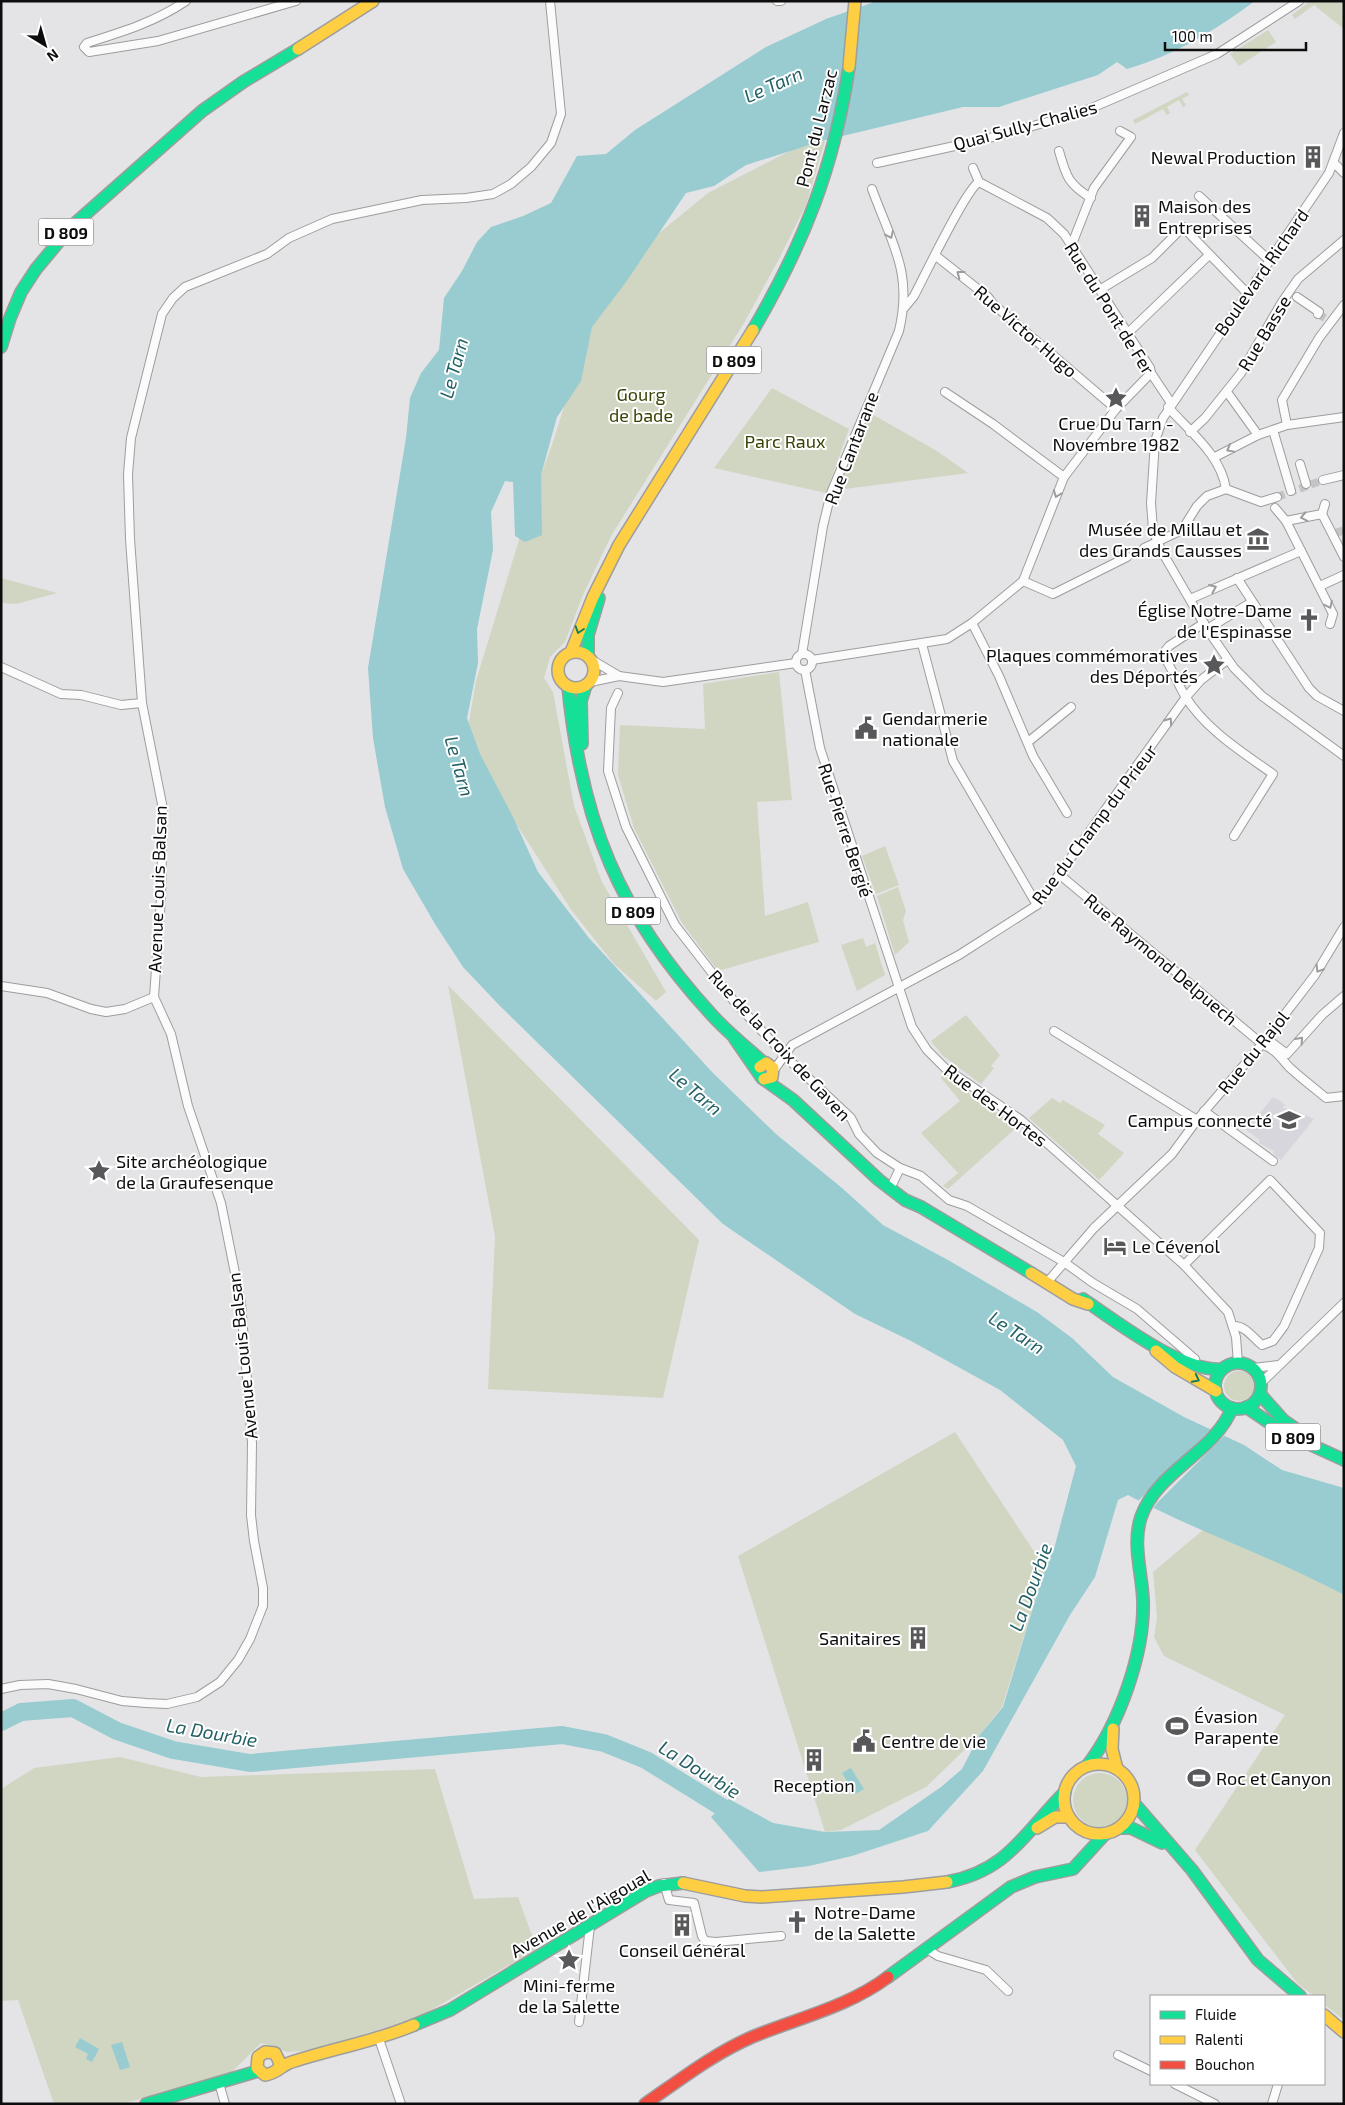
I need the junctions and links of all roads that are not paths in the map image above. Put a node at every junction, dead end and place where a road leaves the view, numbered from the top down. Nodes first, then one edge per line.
1 (186, 1) edge
2 (296, 1) edge
3 (373, 1) edge
4 (550, 1) edge
5 (777, 1) edge
6 (781, 1) edge
7 (855, 1) edge
8 (1300, 1) edge
9 (1120, 131) dead end
10 (1344, 133) edge
11 (1059, 151) dead end
12 (1334, 163) junction
13 (877, 164) dead end
14 (973, 168) dead end
15 (1344, 173) edge
16 (979, 182) junction
17 (872, 189) dead end
18 (1199, 196) dead end
19 (1090, 198) junction
20 (1344, 240) edge
21 (1072, 244) junction
22 (936, 256) junction
23 (1210, 256) junction
24 (1269, 260) junction
25 (1101, 289) junction
26 (1246, 292) junction
27 (1297, 297) dead end
28 (905, 307) junction
29 (1343, 307) edge
30 (1318, 314) tunnel mouth
31 (1129, 332) junction
32 (1, 347) edge
33 (1151, 373) junction
34 (945, 392) dead end
35 (1227, 392) junction
36 (1170, 405) junction
37 (1116, 409) junction
38 (1344, 417) edge
39 (1287, 426) junction
40 (1273, 430) junction
41 (1190, 432) junction
42 (1258, 435) junction
43 (1214, 457) junction
44 (1300, 464) dead end
45 (1344, 475) edge
46 (1064, 477) junction
47 (1323, 480) tunnel mouth
48 (1306, 484) dead end
49 (1226, 489) junction
50 (1291, 491) dead end
51 (1325, 504) dead end
52 (1322, 514) junction
53 (1286, 521) junction
54 (1157, 542) junction
55 (1144, 548) dead end
56 (1301, 551) junction
57 (1126, 557) dead end
58 (1344, 557) edge
59 (1344, 574) edge
60 (604, 578) junction
61 (1237, 578) junction
62 (1023, 581) junction
63 (1320, 586) junction
64 (1190, 598) junction
65 (1252, 602) junction
66 (972, 622) junction
67 (1330, 624) dead end
68 (1205, 626) junction
69 (922, 644) junction
70 (571, 652) junction
71 (802, 654) junction
72 (590, 658) junction
73 (812, 660) junction
74 (1227, 660) junction
75 (796, 663) junction
76 (1, 668) edge
77 (805, 670) junction
78 (619, 676) junction
79 (588, 684) junction
80 (568, 686) junction
81 (618, 693) dead end
82 (1186, 697) junction
83 (142, 703) junction
84 (1071, 707) dead end
85 (1344, 711) edge
86 (1028, 742) junction
87 (1344, 756) edge
88 (580, 757) junction
89 (1067, 813) dead end
90 (1234, 836) dead end
91 (1060, 874) junction
92 (1037, 905) junction
93 (1344, 927) edge
94 (1, 986) edge
95 (898, 987) junction
96 (1344, 996) edge
97 (154, 997) junction
98 (1054, 1032) dead end
99 (1262, 1044) junction
100 (784, 1054) junction
101 (767, 1070) junction
102 (1344, 1096) edge
103 (1204, 1111) junction
104 (1197, 1120) junction
105 (1273, 1161) dead end
106 (867, 1167) junction
107 (900, 1168) junction
108 (893, 1183) junction
109 (1119, 1205) junction
110 (921, 1207) junction
111 (999, 1254) junction
112 (1064, 1262) junction
113 (1184, 1265) junction
114 (1050, 1279) junction
115 (1344, 1303) edge
116 (1088, 1304) junction
117 (1234, 1326) junction
118 (1146, 1341) junction
119 (1195, 1359) dead end
120 (1238, 1363) junction
121 (1278, 1365) junction
122 (1253, 1368) junction
123 (1222, 1369) junction
124 (1261, 1388) junction
125 (1216, 1391) junction
126 (1246, 1407) junction
127 (1232, 1408) junction
128 (1344, 1454) edge
129 (1344, 1460) edge
130 (1, 1689) edge
131 (1113, 1726) junction
132 (1088, 1766) junction
133 (1117, 1769) junction
134 (1065, 1792) junction
135 (1134, 1803) junction
136 (1069, 1816) junction
137 (1120, 1828) junction
138 (1083, 1831) junction
139 (1105, 1834) junction
140 (1028, 1836) junction
141 (1169, 1846) junction
142 (1086, 1853) junction
143 (664, 1884) junction
144 (590, 1926) junction
145 (781, 1936) dead end
146 (927, 1949) junction
147 (1008, 1992) dead end
148 (1299, 1995) edge
149 (1325, 2017) edge
150 (579, 2022) dead end
151 (1344, 2032) edge
152 (379, 2039) junction
153 (1118, 2055) dead end
154 (277, 2056) junction
155 (302, 2058) junction
156 (257, 2067) junction
157 (278, 2070) junction
158 (1150, 2071) edge
159 (218, 2083) junction
160 (1177, 2085) edge
161 (1278, 2085) edge
162 (146, 2104) edge
163 (225, 2104) edge
164 (401, 2104) edge
165 (645, 2104) edge
166 (1215, 2104) edge
167 (1272, 2104) edge

1 - 2 street
3 - 32 main road, D 809
4 - 83 street, Avenue Louis Balsan
5 - 6 street
7 - 60 main road, Pont du Larzac / D 809
8 - 13 street, Quai Sully-Chalies
9 - 19 street
10 - 12 street, Boulevard Richard
11 - 19 street
12 - 15 street
12 - 24 street, Boulevard Richard
14 - 16 street
16 - 21 street, Rue du Pont de Fer
16 - 22 street, Rue Cantarane
17 -> 28 street, Rue Cantarane
18 - 24 street
19 - 21 street
20 - 35 street, Rue Basse
21 - 25 street, Rue du Pont de Fer
22 - 28 street, Rue Cantarane
37 -> 22 street, Rue Victor Hugo
23 - 25 street
23 - 26 street
23 - 31 street
24 - 26 street, Boulevard Richard
25 - 31 street, Rue du Pont de Fer
26 - 36 street, Boulevard Richard
27 - 30 street
28 - 71 street, Rue Cantarane
29 - 39 street
31 - 33 street, Rue du Pont de Fer
33 - 36 street, Rue du Pont de Fer
33 - 37 street
34 - 46 street
35 - 41 street, Rue Basse
35 - 42 street
36 - 41 street, Rue du Pont de Fer
36 - 54 street, Boulevard Richard
37 - 46 street
38 - 39 street
39 - 40 street
40 - 42 street
40 - 50 street
41 - 43 street, Rue du Pont de Fer
42 -> 43 street
43 - 49 street, Rue du Pont de Fer
44 - 48 street
45 - 47 street
46 -> 62 street
49 - 53 street
49 - 54 street
51 - 52 street
52 -> 53 street
52 - 58 street
53 - 56 street
54 - 55 street
54 - 64 street, Boulevard Richard
56 - 61 street
56 - 63 street
57 - 62 street
59 - 63 street
60 -> 70 main road, D 809
60 - 72 main road, D 809
64 -> 61 street
61 - 65 street
62 - 66 street
63 -> 67 street
64 - 68 street, Boulevard Richard
65 - 68 street
65 - 85 street
66 - 69 street
66 - 86 street
68 - 74 street, Boulevard Richard
68 - 82 street
69 - 73 street
69 - 92 street
70 - 72 main road
70 - 80 main road
71 - 73 street
71 - 75 street
72 - 78 street
72 - 79 main road
73 - 77 street
74 - 82 street, Rue du Champ du Prieur
74 - 87 street, Boulevard Richard
75 - 77 street
75 - 78 street
76 - 83 street
77 - 95 street, Rue Pierre Bergié
78 - 79 street
79 - 80 main road
79 - 88 main road, D 809
80 - 88 main road, D 809
81 - 100 street, Rue de la Croix de Gaven
82 - 90 street
91 -> 82 street, Rue du Champ du Prieur
83 - 97 street, Avenue Louis Balsan
84 - 86 street
86 - 89 street
88 - 101 main road, D 809
91 - 92 street, Rue du Champ du Prieur
91 - 99 street, Rue Raymond Delpuech
92 - 95 street, Rue du Champ du Prieur
93 -> 99 street, Rue du Rajol
94 - 97 street
95 - 100 street, Rue du Champ du Prieur
95 - 109 street, Rue des Hortes
99 -> 96 street
97 - 130 street, Avenue Louis Balsan
98 - 104 street
99 - 102 street
99 - 103 street, Rue du Rajol
100 - 101 street, Rue du Champ du Prieur
100 - 107 street, Rue de la Croix de Gaven
101 - 106 main road, D 809
103 - 104 street, Rue du Rajol
103 - 105 street
104 - 109 street, Rue du Rajol
106 - 108 main road, D 809
106 - 110 main road, D 809
107 - 108 street
107 - 112 street, Rue de la Croix de Gaven
108 - 110 main road, D 809
109 - 112 street, Rue du Rajol
109 - 113 street, Rue des Hortes
110 - 111 main road, D 809
111 - 114 main road, D 809
111 - 116 main road, D 809
112 - 114 street, Rue du Rajol
112 - 119 street, Rue de la Croix de Gaven
113 - 117 street, Rue des Hortes
113 - 117 street
114 - 116 main road, D 809
115 - 121 street
116 - 118 main road, D 809
117 - 120 street
118 - 123 main road, D 809
118 -> 125 main road, D 809
120 - 122 main road
120 - 123 main road
121 - 122 street
121 - 124 street
122 - 124 main road
123 - 125 main road
124 - 126 main road
124 - 128 main road, D 809
125 - 127 main road
126 - 127 main road
126 - 129 main road, D 809
127 - 131 main road
131 - 132 main road
131 - 133 main road
132 - 133 main road
132 - 134 main road
133 - 135 main road
134 - 136 main road
134 - 140 main road, Avenue de l'Aigoual
135 - 137 main road
135 - 141 main road
136 - 138 main road
136 - 140 main road, Avenue de l'Aigoual
137 - 139 main road
137 - 141 main road
138 - 139 main road
138 - 142 main road
139 - 142 main road
140 - 143 main road, Avenue de l'Aigoual
141 - 148 main road
142 - 146 main road
143 - 144 main road, Avenue de l'Aigoual
143 - 145 street
144 - 150 street
144 - 152 main road, Avenue de l'Aigoual
146 - 147 street
146 - 165 main road
149 - 151 main road
152 - 155 main road, Avenue de l'Aigoual
152 - 164 street
153 - 158 street
154 - 155 main road, Avenue de l'Aigoual
154 - 156 main road
154 - 157 main road
155 - 157 main road, Avenue de l'Aigoual
156 - 157 main road
156 - 159 main road
159 - 162 main road
159 - 163 street
160 - 166 street
161 - 167 street

